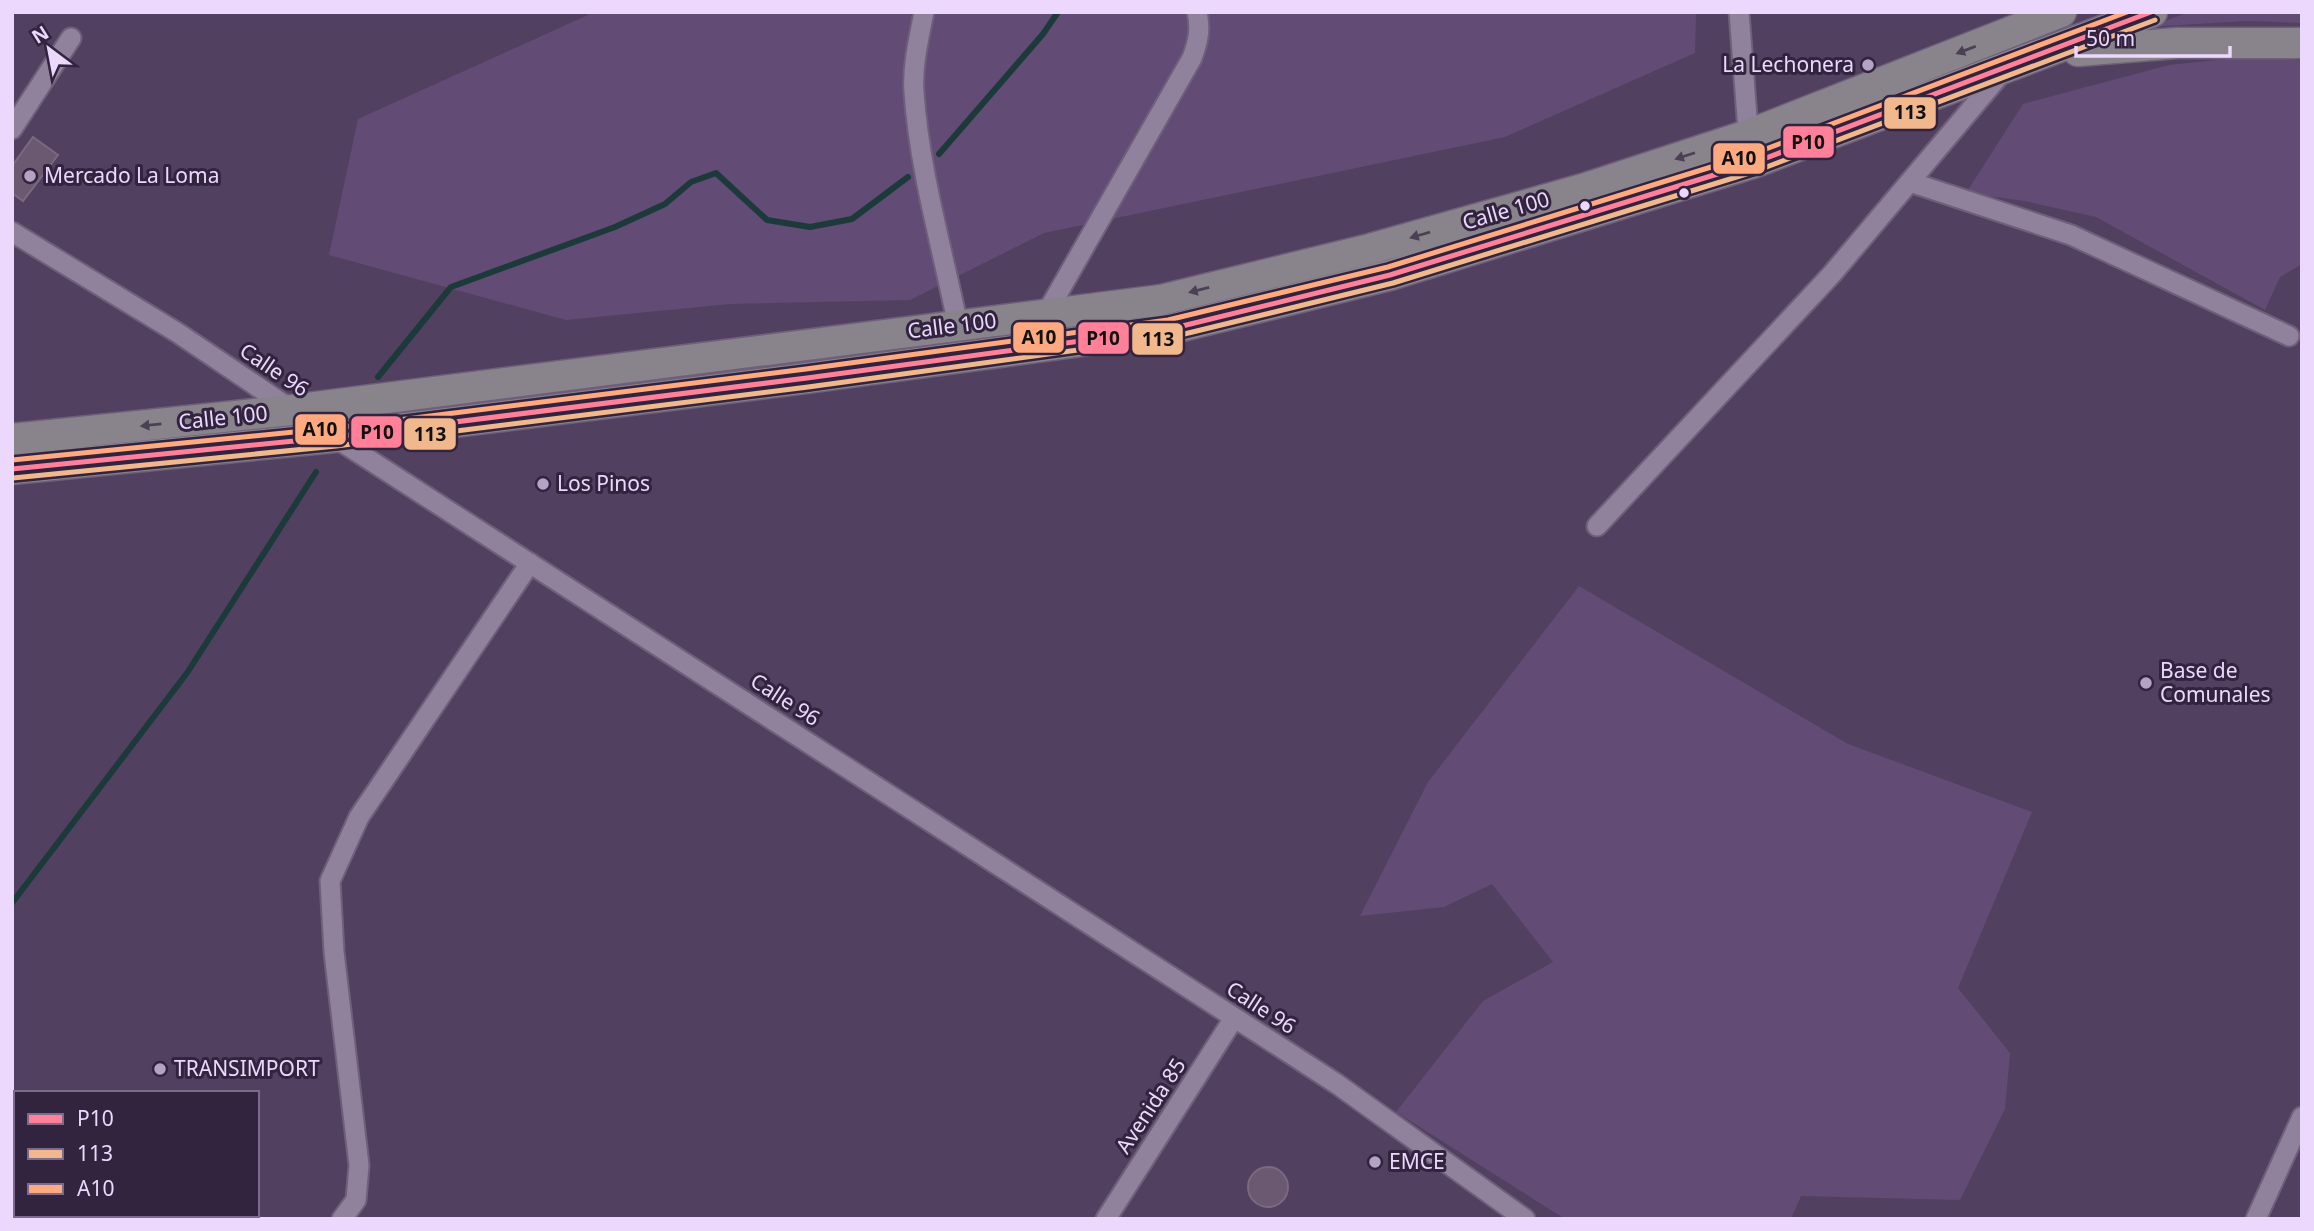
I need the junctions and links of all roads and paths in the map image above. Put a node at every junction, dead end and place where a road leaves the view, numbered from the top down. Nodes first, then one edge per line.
1 (924, 12) edge
2 (1197, 12) edge
3 (1739, 12) edge
4 (2061, 12) edge
5 (2151, 12) edge
6 (71, 38) dead end
7 (2302, 43) edge
8 (2043, 55) junction
9 (2005, 69) junction
10 (12, 129) edge
11 (1750, 149) junction
12 (1910, 182) junction
13 (15, 238) edge
14 (1046, 314) junction
15 (958, 326) junction
16 (2289, 336) dead end
17 (292, 410) junction
18 (335, 437) junction
19 (12, 439) edge
20 (12, 469) edge
21 (1597, 526) dead end
22 (530, 563) junction
23 (1234, 1017) junction
24 (2302, 1116) edge
25 (342, 1219) edge
26 (1106, 1219) edge
27 (1525, 1219) edge
28 (2256, 1219) edge

1 - 15 street
2 - 14 street
3 - 11 street
4 -> 11 highway, Calle 100
5 - 8 highway, Calle 100
6 - 10 street
7 - 8 highway
8 - 9 highway, Calle 100
9 - 11 highway, Calle 100
9 - 12 street
11 -> 14 highway, Calle 100
11 - 18 highway, Calle 100
12 - 16 street
12 - 21 street
13 - 17 street, Calle 96
14 - 15 highway, Calle 100
15 - 17 highway, Calle 100
17 - 18 street, Calle 96
17 -> 19 highway, Calle 100
18 - 20 highway, Calle 100
18 - 22 street, Calle 96
22 - 23 street, Calle 96
22 - 25 street
23 - 26 street, Avenida 85
23 - 27 street, Calle 96
24 - 28 street

